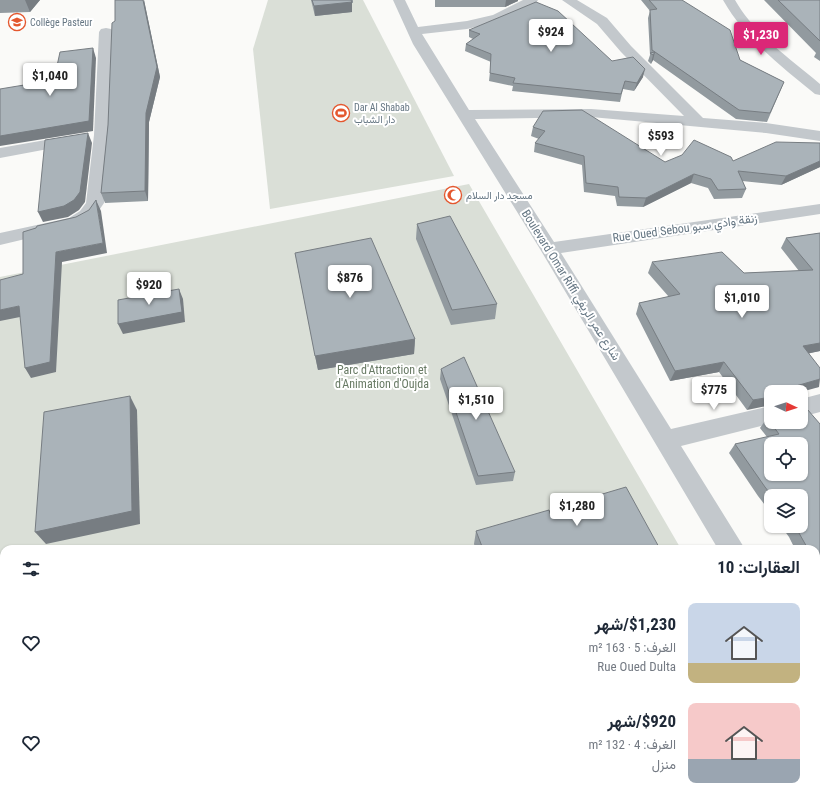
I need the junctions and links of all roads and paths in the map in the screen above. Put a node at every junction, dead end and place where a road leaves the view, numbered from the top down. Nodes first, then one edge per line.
1 (399, 0) edge
2 (532, 0) edge
3 (568, 0) edge
4 (729, 0) edge
5 (413, 31) junction
6 (106, 32) dead end
7 (820, 91) edge
8 (465, 116) junction
9 (698, 122) junction
10 (102, 135) junction
11 (820, 136) edge
12 (0, 153) edge
13 (820, 209) edge
14 (0, 239) edge
15 (549, 249) junction
16 (820, 403) edge
17 (808, 406) edge
18 (764, 417) edge
19 (666, 440) junction
20 (730, 545) edge

1 - 5 street, Boulevard Omar Riffi شارع عمر الريفي
2 - 5 street
3 - 9 street
4 - 7 street
5 - 8 street, Boulevard Omar Riffi شارع عمر الريفي
6 - 10 street
8 - 9 street
8 - 15 street, Boulevard Omar Riffi شارع عمر الريفي
9 - 11 street
10 - 12 street
10 - 14 street
13 - 15 street, Rue Oued Sebou زنقة وادي سبو
15 - 19 street, Boulevard Omar Riffi شارع عمر الريفي
16 - 17 street
18 - 19 street
19 - 20 street, Boulevard Omar Riffi شارع عمر الريفي

